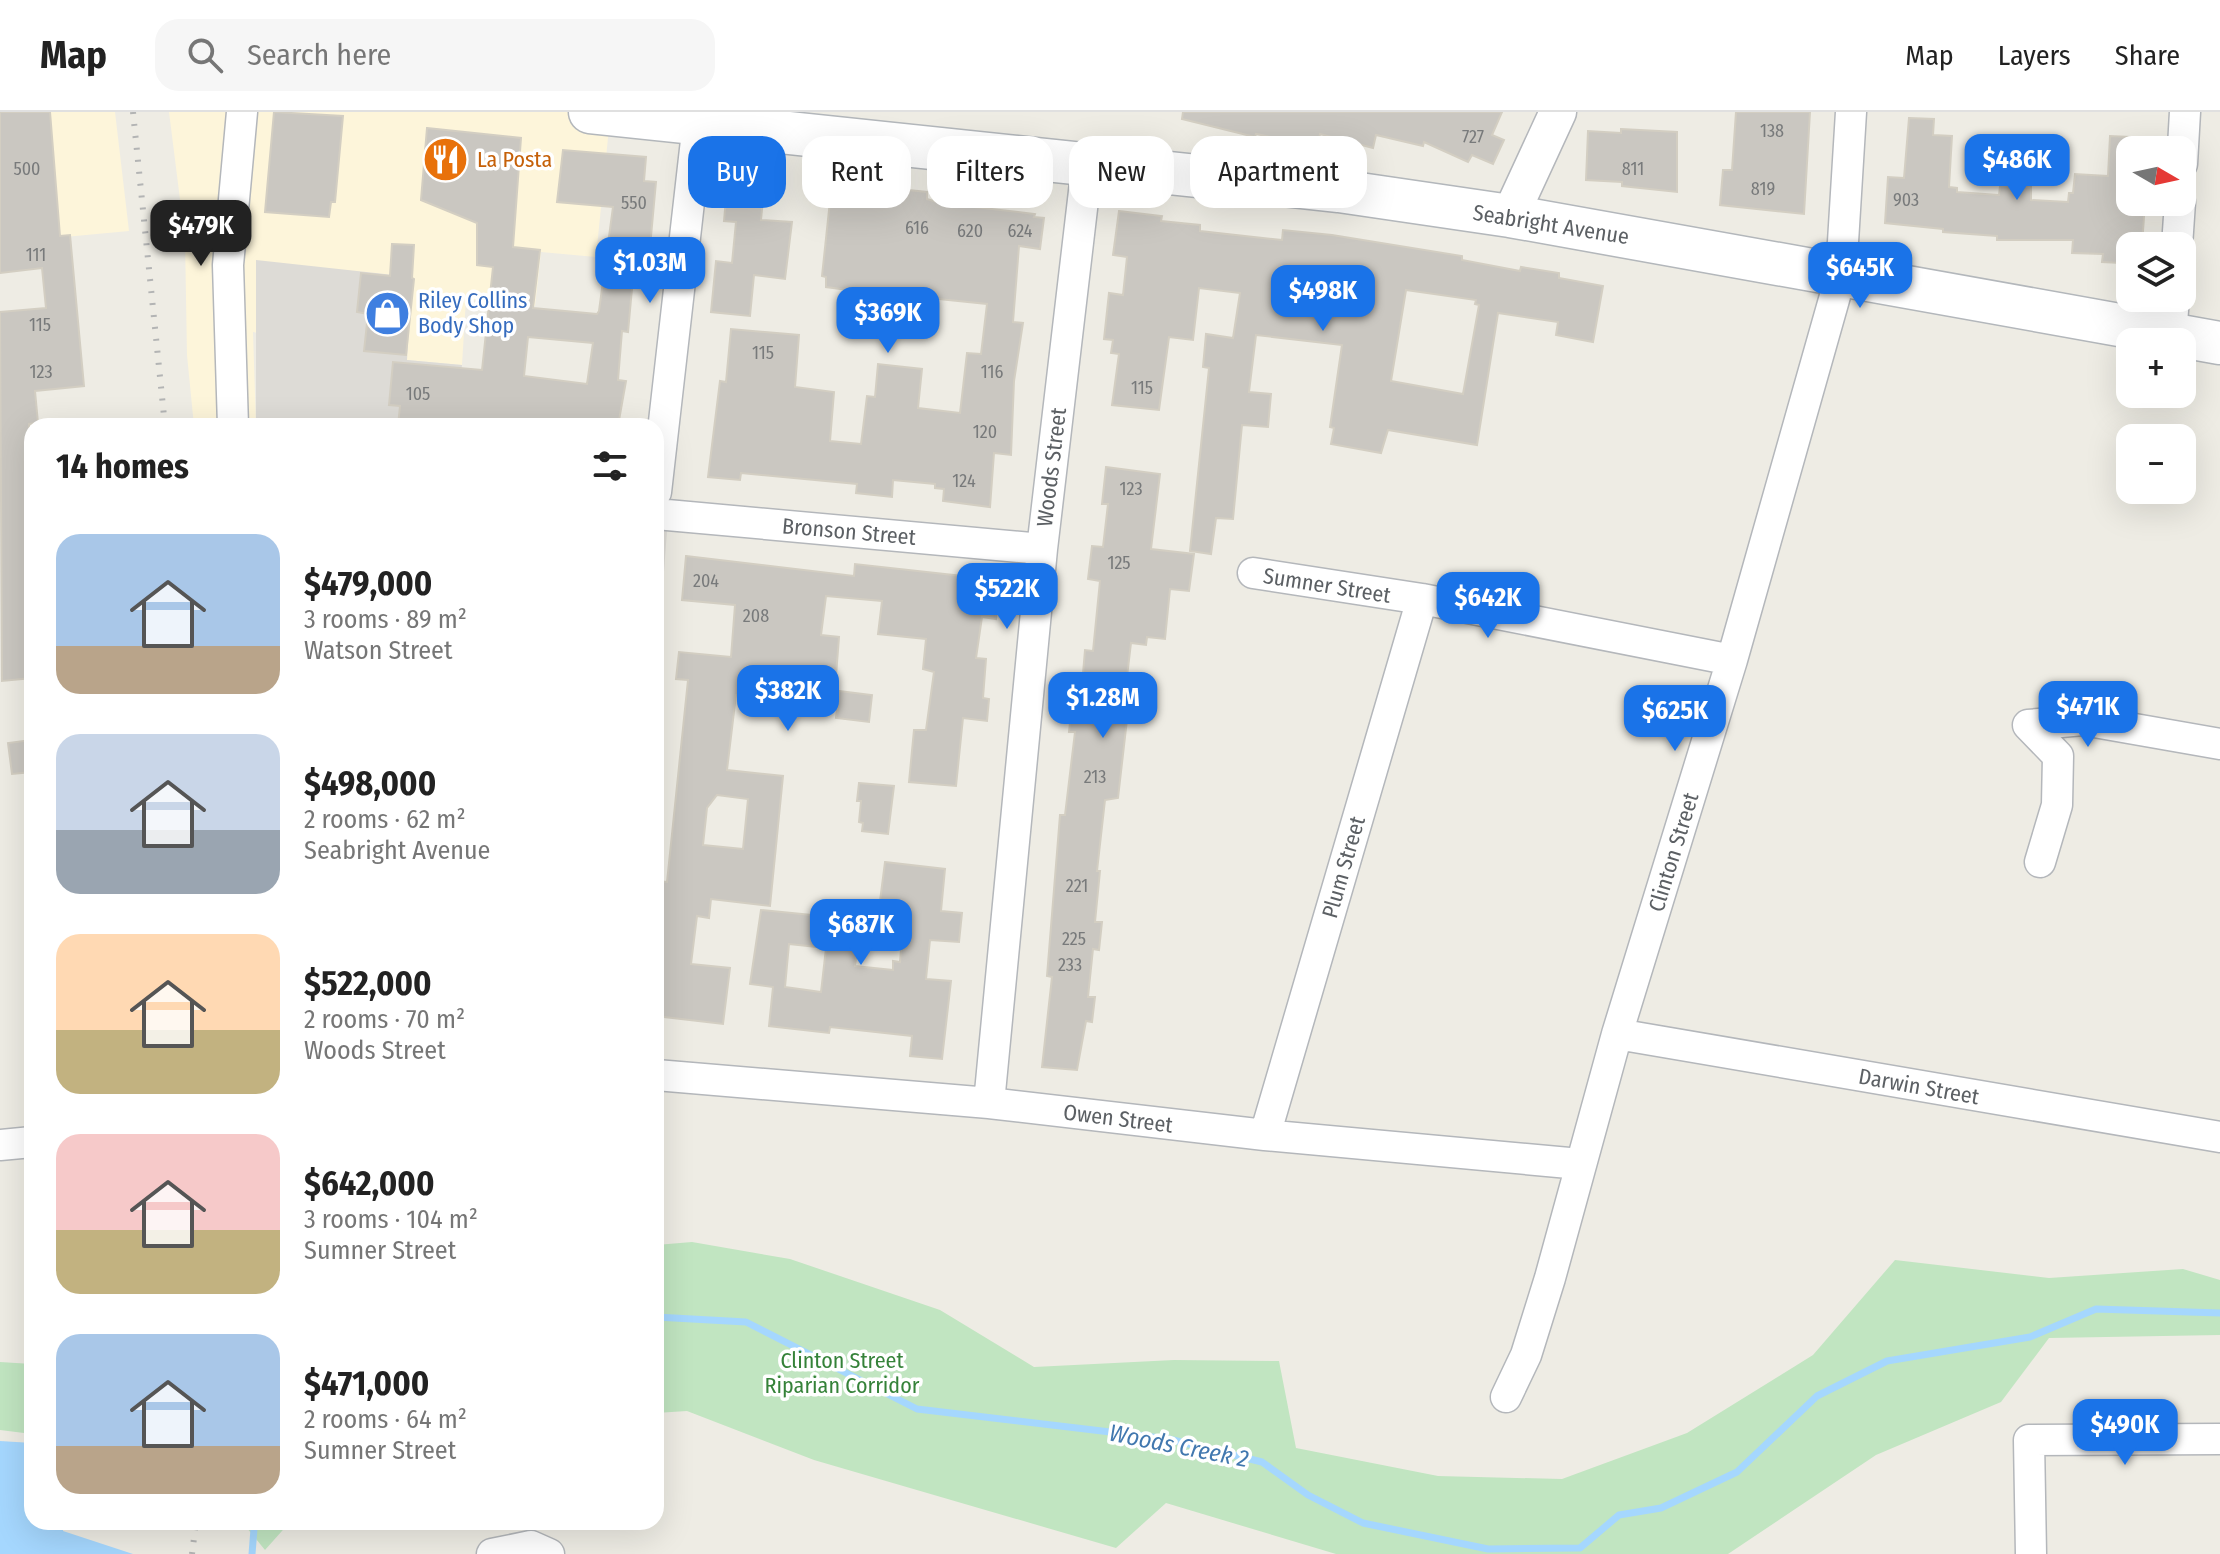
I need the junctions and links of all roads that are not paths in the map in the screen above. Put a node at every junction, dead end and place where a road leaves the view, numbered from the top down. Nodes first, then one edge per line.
1 (242, 112) edge
2 (590, 112) edge
3 (1558, 112) edge
4 (1851, 112) edge
5 (2185, 112) edge
6 (698, 123) junction
7 (2184, 136) edge
8 (1069, 164) edge
9 (1174, 175) edge
10 (1082, 208) edge
11 (1510, 216) junction
12 (1838, 273) junction
13 (2172, 316) edge
14 (2220, 343) edge
15 (233, 418) edge
16 (664, 422) edge
17 (664, 515) edge
18 (1042, 549) junction
19 (1253, 573) dead end
20 (1422, 599) junction
21 (1732, 660) junction
22 (2220, 744) edge
23 (2040, 862) dead end
24 (1617, 1034) junction
25 (664, 1076) edge
26 (989, 1103) junction
27 (1265, 1135) junction
28 (2220, 1137) edge
29 (24, 1143) edge
30 (0, 1145) edge
31 (1580, 1164) junction
32 (1506, 1397) dead end
33 (2220, 1439) edge
34 (492, 1554) edge
35 (549, 1554) edge
36 (2031, 1554) edge

1 - 15 street
2 - 6 main road, Seabright Avenue
3 - 11 street
4 - 12 street, Clinton Street
5 - 7 street
6 - 8 main road, Seabright Avenue
6 - 16 street
9 - 11 main road, Seabright Avenue
10 - 18 street, Woods Street
11 - 12 main road, Seabright Avenue
12 - 13 main road, Seabright Avenue
12 - 21 street, Clinton Street
13 - 14 main road, Seabright Avenue
17 - 18 street, Bronson Street
18 - 26 street, Woods Street
19 - 20 street, Sumner Street
20 - 21 street, Sumner Street
20 - 27 street, Plum Street
21 - 24 street, Clinton Street
22 - 23 street
24 - 28 street, Darwin Street
24 - 31 street, Clinton Street
25 - 26 street, Owen Street
26 - 27 street, Owen Street
27 - 31 street, Owen Street
29 - 30 street
31 - 32 street, Clinton Street
33 - 36 street
34 - 35 street

